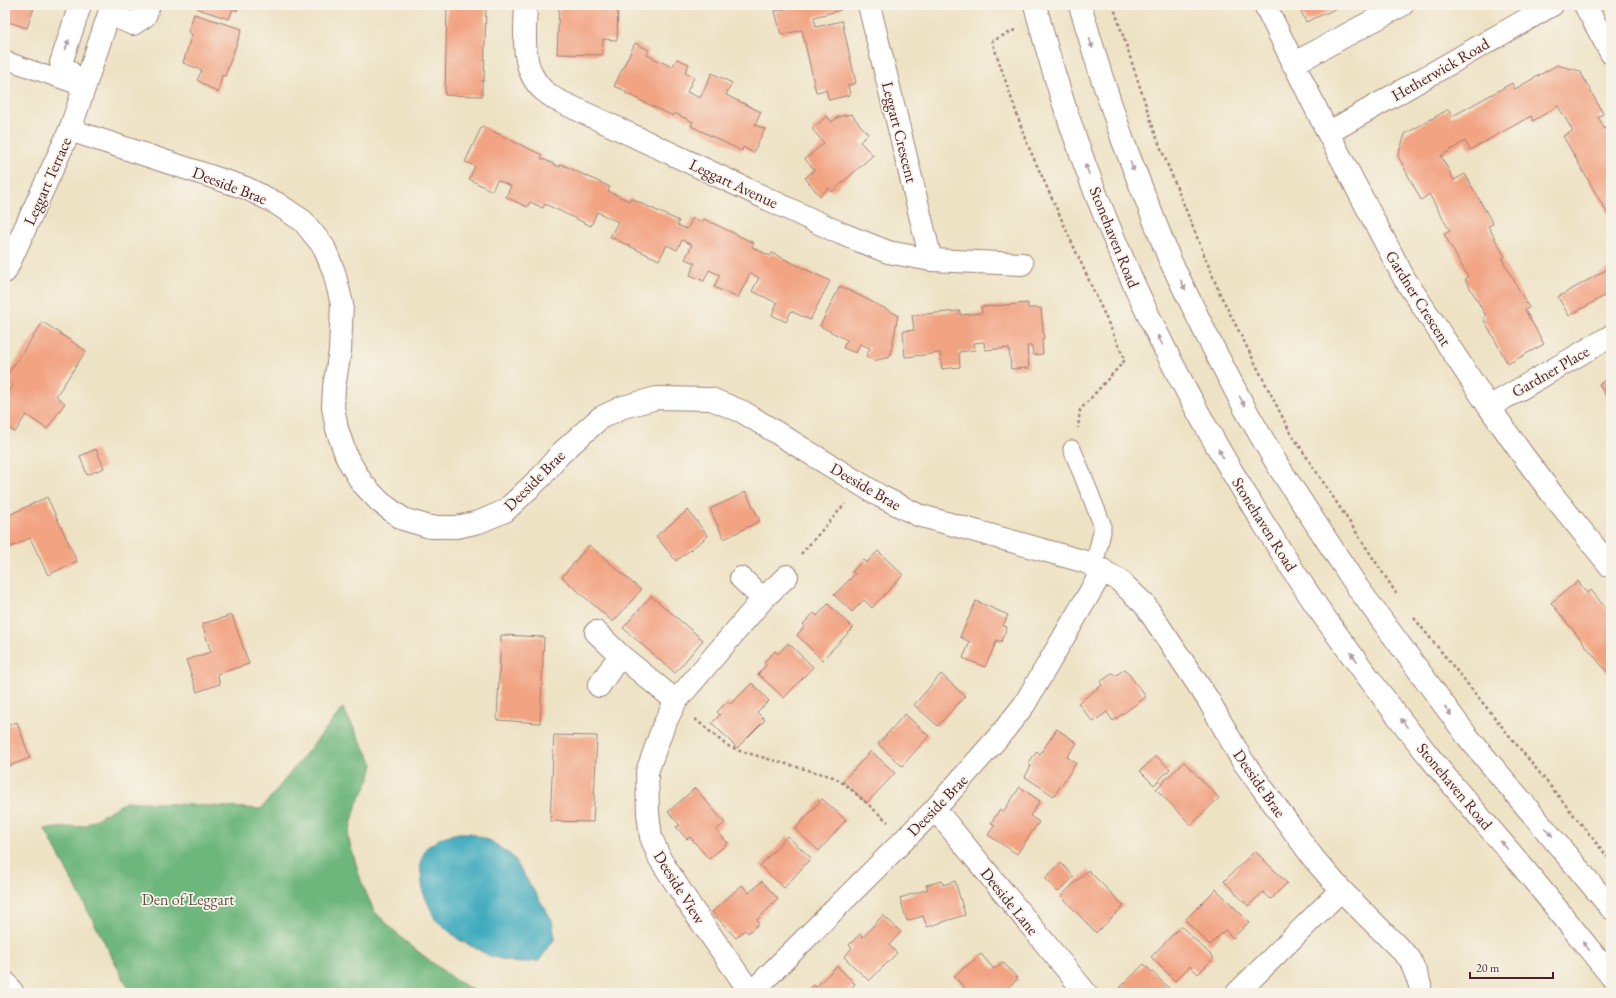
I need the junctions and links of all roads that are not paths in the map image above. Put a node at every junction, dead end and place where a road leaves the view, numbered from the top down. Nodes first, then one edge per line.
1 (80, 5) edge
2 (149, 5) edge
3 (526, 5) edge
4 (869, 5) edge
5 (1035, 5) edge
6 (1080, 5) edge
7 (1265, 5) edge
8 (1402, 5) edge
9 (1552, 5) edge
10 (1585, 5) edge
11 (111, 10) edge
12 (1611, 52) edge
13 (5, 60) edge
14 (1294, 64) junction
15 (84, 87) junction
16 (70, 130) junction
17 (1328, 133) junction
18 (931, 260) junction
19 (1022, 264) dead end
20 (5, 272) edge
21 (1611, 336) edge
22 (1489, 407) junction
23 (1072, 449) road end
24 (1611, 567) edge
25 (1098, 568) junction
26 (787, 576) road end
27 (741, 578) dead end
28 (763, 599) junction
29 (596, 632) dead end
30 (620, 655) junction
31 (598, 686) dead end
32 (676, 702) junction
33 (935, 809) junction
34 (1341, 890) junction
35 (1611, 908) edge
36 (1611, 976) edge
37 (5, 982) edge
38 (14, 993) edge
39 (751, 993) edge
40 (1086, 993) edge
41 (1237, 993) edge
42 (1420, 993) edge

15 -> 1 street
2 - 11 street, Leggart Terrace
3 - 18 street, Leggart Avenue
4 - 18 street, Leggart Crescent
36 -> 5 street, Stonehaven Road
6 -> 35 street
7 - 14 street, Gardner Crescent
8 - 14 street
9 - 17 street, Hetherwick Road
10 - 12 street
11 - 15 street, Leggart Terrace
13 - 15 lane
14 - 17 street, Gardner Crescent
15 - 16 street, Leggart Terrace
16 - 20 street, Leggart Terrace
16 - 25 street, Deeside Brae
17 - 22 street, Gardner Crescent
18 - 19 street, Leggart Avenue
21 - 22 street, Gardner Place
22 - 24 street, Gardner Crescent
23 - 25 lane
25 - 33 street, Deeside Brae
25 - 34 street, Deeside Brae
26 - 28 street, Deeside View
27 - 28 street
28 - 32 street, Deeside View
29 - 30 street
30 - 31 street
30 - 32 street
32 - 39 street, Deeside View
33 - 39 street, Deeside Brae
33 - 40 street, Deeside Lane
34 - 41 street
34 - 42 street, Deeside Brae
37 - 38 street

